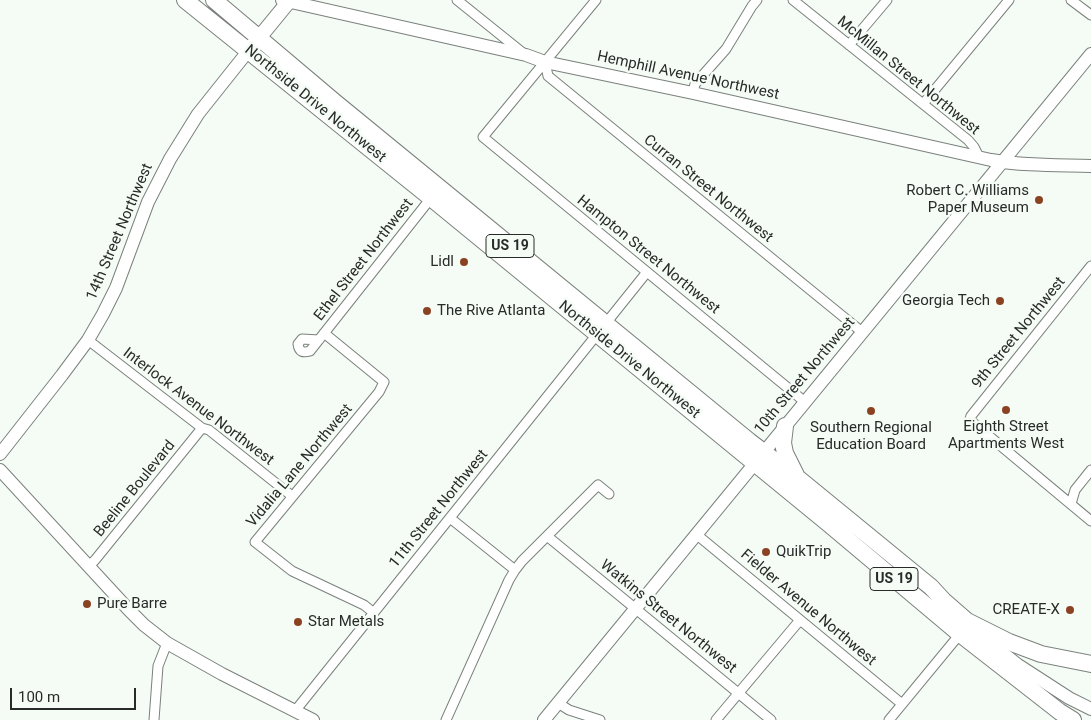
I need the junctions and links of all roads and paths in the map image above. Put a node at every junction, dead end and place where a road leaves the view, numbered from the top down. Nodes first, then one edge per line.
1 (185, 0) edge
2 (214, 0) edge
3 (287, 0) edge
4 (457, 0) edge
5 (596, 0) edge
6 (758, 0) edge
7 (793, 0) edge
8 (887, 0) edge
9 (1010, 0) edge
10 (1071, 0) edge
11 (1091, 15) edge
12 (254, 44) junction
13 (849, 45) junction
14 (1091, 54) edge
15 (526, 55) junction
16 (545, 62) junction
17 (693, 93) junction
18 (923, 104) junction
19 (978, 157) junction
20 (1002, 162) junction
21 (1091, 166) edge
22 (431, 198) junction
23 (503, 240) junction
24 (1091, 266) edge
25 (647, 272) junction
26 (601, 329) junction
27 (862, 332) junction
28 (321, 337) joint
29 (88, 340) junction
30 (806, 402) junction
31 (785, 426) junction
32 (202, 428) junction
33 (0, 454) edge
34 (759, 458) junction
35 (0, 470) edge
36 (1091, 470) edge
37 (798, 480) junction
38 (608, 494) dead end
39 (292, 496) junction
40 (1071, 504) junction
41 (450, 518) junction
42 (1091, 521) edge
43 (696, 534) junction
44 (547, 536) junction
45 (89, 566) junction
46 (516, 570) junction
47 (635, 609) junction
48 (374, 613) junction
49 (800, 620) junction
50 (965, 631) junction
51 (167, 643) junction
52 (1091, 664) edge
53 (1018, 665) junction
54 (738, 693) junction
55 (558, 703) junction
56 (902, 704) junction
57 (1091, 709) edge
58 (295, 711) junction
59 (154, 720) edge
60 (312, 720) edge
61 (446, 720) edge
62 (544, 720) edge
63 (600, 720) edge
64 (716, 720) edge
65 (771, 720) edge
66 (889, 720) edge
67 (1073, 720) edge

1 - 12 highway, Northside Drive Northwest
2 - 12 highway, Northside Drive Northwest
3 - 12 main road, 14th Street Northwest
3 - 15 street, Hemphill Avenue Northwest
4 - 15 street
5 - 16 street
6 - 17 street
7 - 13 street, McMillan Street Northwest
8 - 13 street
9 - 18 street
10 - 11 street
12 - 22 highway, Northside Drive Northwest / US 19
12 - 23 highway, Northside Drive Northwest / US 19
12 - 29 street, 14th Street Northwest
13 - 18 street, McMillan Street Northwest
14 - 20 street, 10th Street Northwest
15 - 16 street, Hemphill Avenue Northwest
16 - 17 street, Hemphill Avenue Northwest
16 - 25 street, Hampton Street Northwest
16 - 27 street, Curran Street Northwest
17 - 19 street, Hemphill Avenue Northwest
18 - 19 street, McMillan Street Northwest
19 - 20 street, Hemphill Avenue Northwest
20 - 21 street, Hemphill Avenue Northwest
20 - 27 street, 10th Street Northwest
22 - 23 highway
22 - 26 highway, Northside Drive Northwest / US 19
22 - 28 street, Ethel Street Northwest
23 - 26 highway, Northside Drive Northwest / US 19
24 - 40 street, 9th Street Northwest
25 - 26 street, 11th Street Northwest
25 - 30 street, Hampton Street Northwest
26 - 34 highway, Northside Drive Northwest / US 19
26 - 41 street, 11th Street Northwest
27 - 30 street, 10th Street Northwest
28 - 39 street, Vidalia Lane Northwest
29 - 32 street, Interlock Avenue Northwest
29 - 33 street, 14th Street Northwest
30 - 31 street, 10th Street Northwest
31 - 34 street, 10th Street Northwest
31 - 37 highway
32 - 39 street, Interlock Avenue Northwest
32 - 45 street, Beeline Boulevard
34 - 37 highway, Northside Drive Northwest / US 19
34 - 43 street, 10th Street Northwest
34 - 50 highway, Northside Drive Northwest / US 19
35 - 45 street
36 - 40 street
37 - 50 highway, Northside Drive Northwest / US 19
38 - 44 street
39 - 48 street, Vidalia Lane Northwest
40 - 42 street
41 - 46 street
41 - 48 street, 11th Street Northwest
43 - 47 street, 10th Street Northwest
43 - 49 street, Fielder Avenue Northwest
44 - 46 street
44 - 47 street, Watkins Street Northwest
45 - 51 street
46 - 61 street
47 - 54 street, Watkins Street Northwest
47 - 55 street, 10th Street Northwest
48 - 58 street, 11th Street Northwest
49 - 54 street
49 - 56 street, Fielder Avenue Northwest
50 - 52 highway, Northside Drive Northwest / US 19
50 - 53 street
50 - 53 street
50 - 56 street
50 - 67 highway, Northside Drive Northwest / US 19
51 - 58 street
51 - 59 street
53 - 57 street
54 - 64 street
54 - 65 street, Watkins Street Northwest
55 - 62 street, 10th Street Northwest
55 - 63 street
56 - 66 street
58 - 60 street

